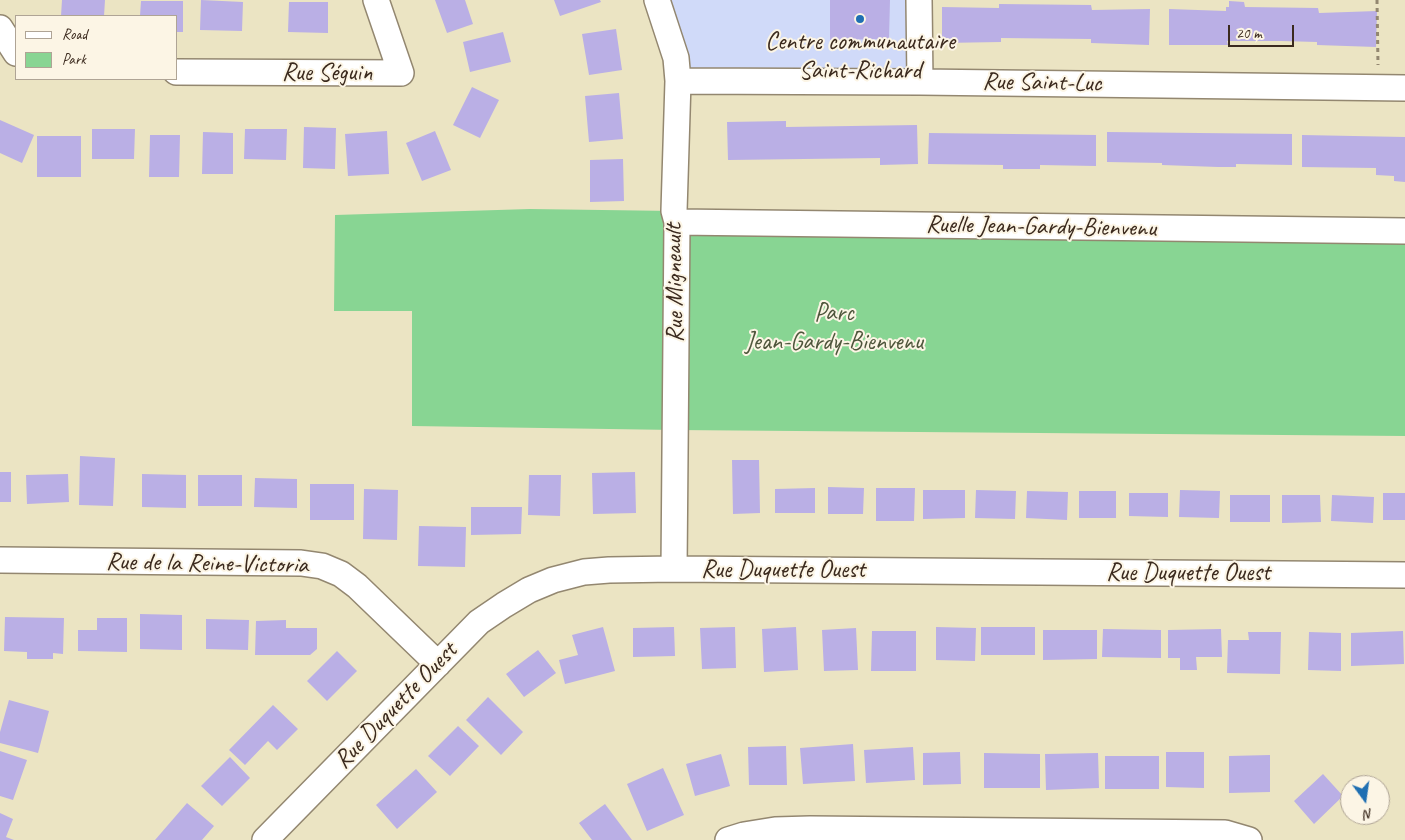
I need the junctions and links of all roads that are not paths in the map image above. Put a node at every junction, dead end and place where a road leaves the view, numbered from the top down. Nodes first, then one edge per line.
1 (376, 0) edge
2 (657, 0) edge
3 (919, 0) edge
4 (0, 28) edge
5 (15, 51) edge
6 (178, 72) edge
7 (678, 81) junction
8 (920, 82) junction
9 (1405, 88) edge
10 (678, 222) junction
11 (1405, 231) edge
12 (0, 560) edge
13 (674, 569) junction
14 (1405, 575) edge
15 (438, 664) junction
16 (264, 840) edge
17 (728, 840) edge
18 (1248, 840) edge

1 - 6 street, Rue Séguin
2 - 7 street, Rue Migneault
3 - 8 street
4 - 5 street
7 - 8 street, Rue Saint-Luc
7 - 10 street, Rue Migneault
8 - 9 street, Rue Saint-Luc
10 - 11 street, Ruelle Jean-Gardy-Bienvenu
10 - 13 street, Rue Migneault
12 - 15 street, Rue de la Reine-Victoria
13 - 14 street, Rue Duquette Ouest
13 - 15 street, Rue Duquette Ouest
15 - 16 street, Rue Duquette Ouest
17 - 18 street

